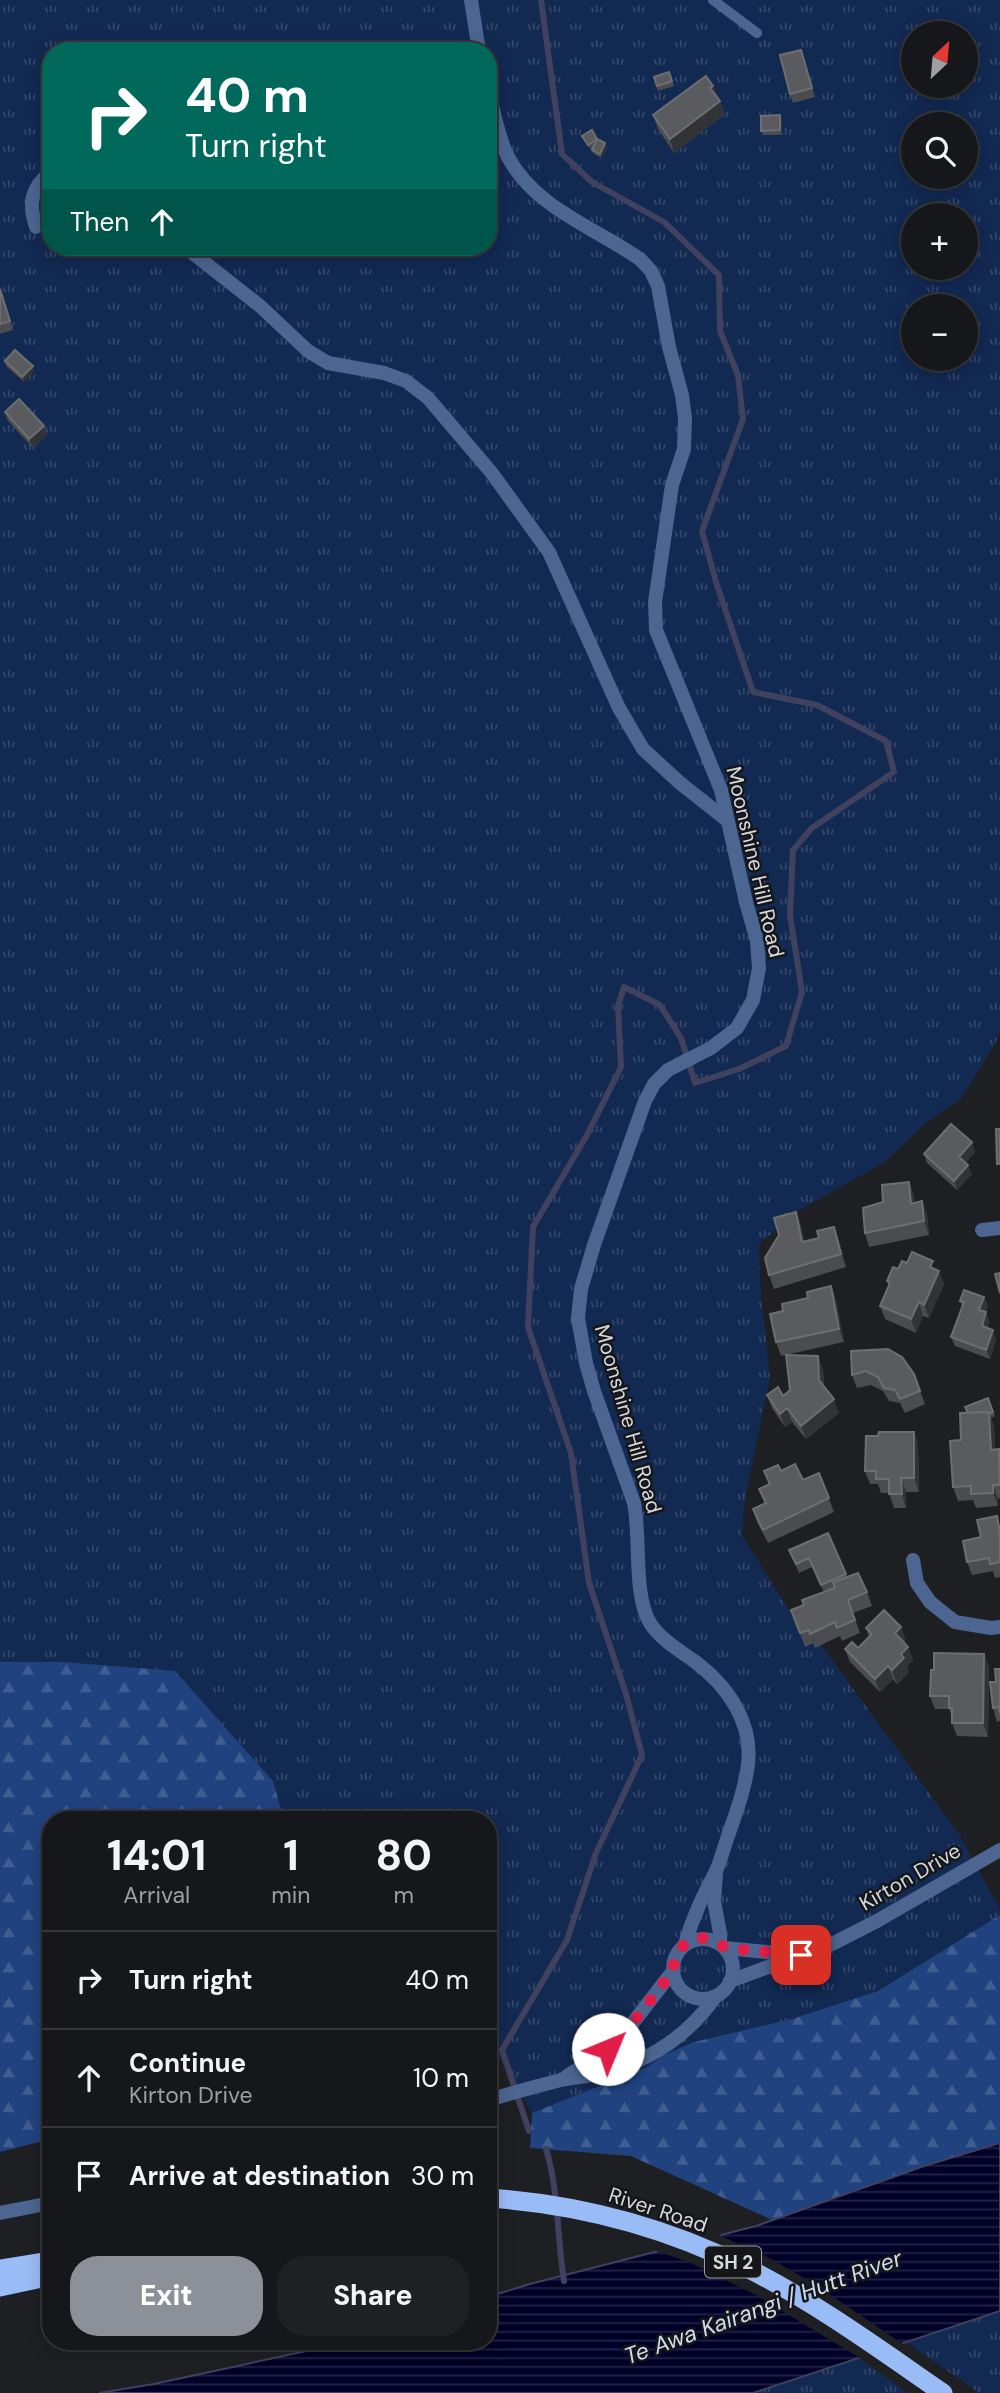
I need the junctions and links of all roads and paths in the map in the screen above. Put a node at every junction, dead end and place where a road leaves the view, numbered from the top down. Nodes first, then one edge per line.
1 (471, 0) edge
2 (713, 0) edge
3 (757, 33) dead end
4 (478, 42) edge
5 (497, 119) edge
6 (42, 179) edge
7 (36, 227) dead end
8 (197, 256) edge
9 (728, 821) junction
10 (1000, 1228) edge
11 (982, 1230) dead end
12 (913, 1560) dead end
13 (1000, 1627) edge
14 (1000, 1850) edge
15 (717, 1869) junction
16 (685, 1944) junction
17 (723, 1946) junction
18 (801, 1955) junction
19 (673, 1971) junction
20 (730, 1981) junction
21 (716, 1996) junction
22 (563, 2079) junction
23 (497, 2098) edge
24 (497, 2199) edge
25 (42, 2205) edge
26 (0, 2213) edge
27 (42, 2262) edge
28 (0, 2269) edge
29 (42, 2278) edge
30 (0, 2287) edge
31 (943, 2393) edge

1 - 4 street
2 - 3 lane
5 - 9 street, Moonshine Hill Road
6 - 7 street
8 - 9 street
9 - 15 street, Moonshine Hill Road
10 - 11 street
12 - 13 street
14 - 18 street, Kirton Drive
15 - 16 street, Moonshine Hill Road
15 - 17 street, Moonshine Hill Road
16 - 17 street
16 - 19 street
17 - 18 street, Kirton Drive
17 - 20 street
18 - 20 street, Kirton Drive
19 - 21 street
19 - 22 street
20 - 21 street
21 - 22 street
22 - 23 street
24 - 31 highway, River Road / SH 2
25 - 26 street
27 - 28 highway
29 - 30 highway

